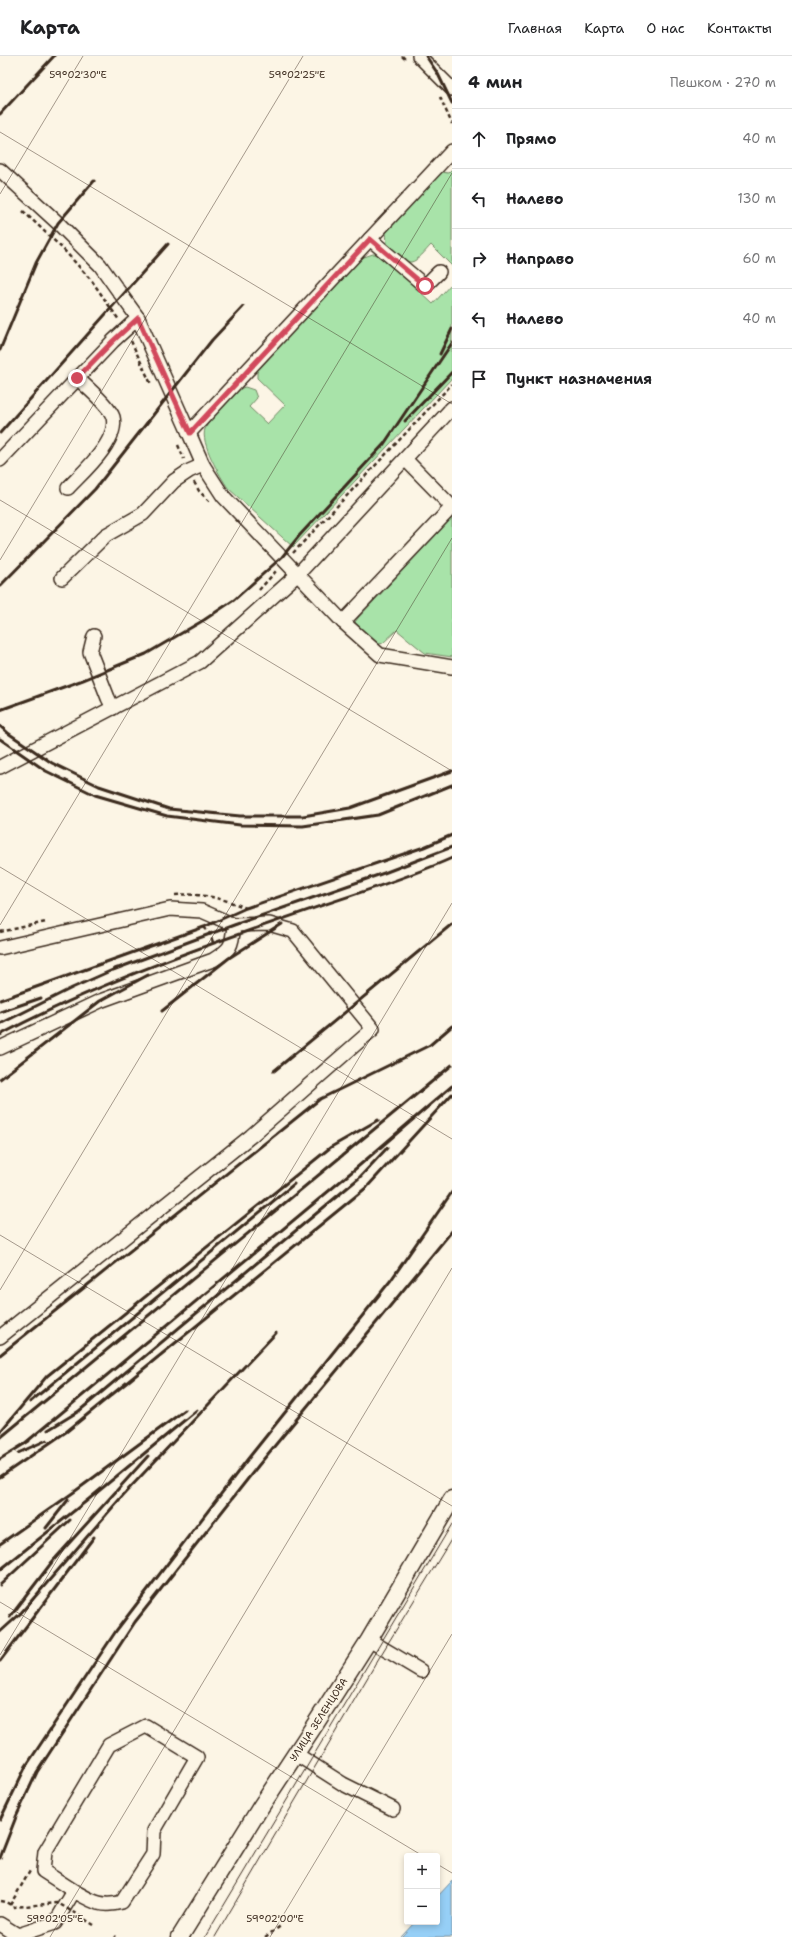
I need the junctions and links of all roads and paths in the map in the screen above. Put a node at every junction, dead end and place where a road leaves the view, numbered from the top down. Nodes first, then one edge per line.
1 (419, 56) edge
2 (452, 89) edge
3 (452, 151) edge
4 (0, 170) edge
5 (22, 210) dead end
6 (370, 239) junction
7 (439, 272) dead end
8 (138, 318) junction
9 (126, 330) junction
10 (77, 378) junction
11 (452, 384) edge
12 (154, 390) dead end
13 (452, 408) edge
14 (190, 433) junction
15 (176, 439) dead end
16 (405, 459) junction
17 (0, 460) edge
18 (202, 465) junction
19 (188, 471) junction
20 (68, 488) dead end
21 (215, 507) dead end
22 (452, 507) edge
23 (280, 565) junction
24 (276, 572) junction
25 (298, 574) junction
26 (62, 578) dead end
27 (255, 594) dead end
28 (343, 622) junction
29 (94, 636) dead end
30 (452, 668) edge
31 (113, 708) junction
32 (0, 768) edge
33 (199, 925) dead end
34 (234, 925) junction
35 (0, 948) edge
36 (213, 960) junction
37 (0, 1048) edge
38 (0, 1338) edge
39 (452, 1499) edge
40 (369, 1640) junction
41 (421, 1671) dead end
42 (296, 1754) junction
43 (393, 1809) dead end
44 (31, 1869) dead end
45 (74, 1891) junction
46 (0, 1901) edge
47 (10, 1905) junction
48 (0, 1924) edge
49 (94, 1925) dead end
50 (282, 1925) dead end
51 (18, 1936) edge
52 (180, 1937) edge
53 (265, 1937) edge

1 - 2 lane
3 - 6 lane
4 - 8 lane
5 - 9 path
6 - 7 lane
6 - 14 lane
8 - 9 lane
8 - 14 lane
9 - 10 lane
9 - 12 path
10 - 17 lane
10 - 20 lane
11 - 23 path
13 - 16 lane
14 - 18 lane
15 - 19 path
16 - 22 lane
16 - 25 lane
18 - 19 lane
18 - 23 lane
19 - 21 path
19 - 26 lane
22 - 28 lane
23 - 24 path
23 - 24 path
23 - 25 lane
24 - 27 path
25 - 28 lane
25 - 31 lane
28 - 30 lane
29 - 31 lane
31 - 32 lane
33 - 36 path
34 - 35 lane
34 - 36 lane
34 - 38 lane
36 - 37 lane
39 - 40 main road, УЛИЦА ЗЕЛЕНЦОВА
40 - 41 lane
40 - 42 main road, УЛИЦА ЗЕЛЕНЦОВА
42 - 43 lane
42 - 52 main road, УЛИЦА ЗЕЛЕНЦОВА
44 - 47 path
45 - 45 lane
45 - 51 lane
46 - 47 path, bridge
47 - 49 path, bridge
48 - 51 lane
50 - 53 path

